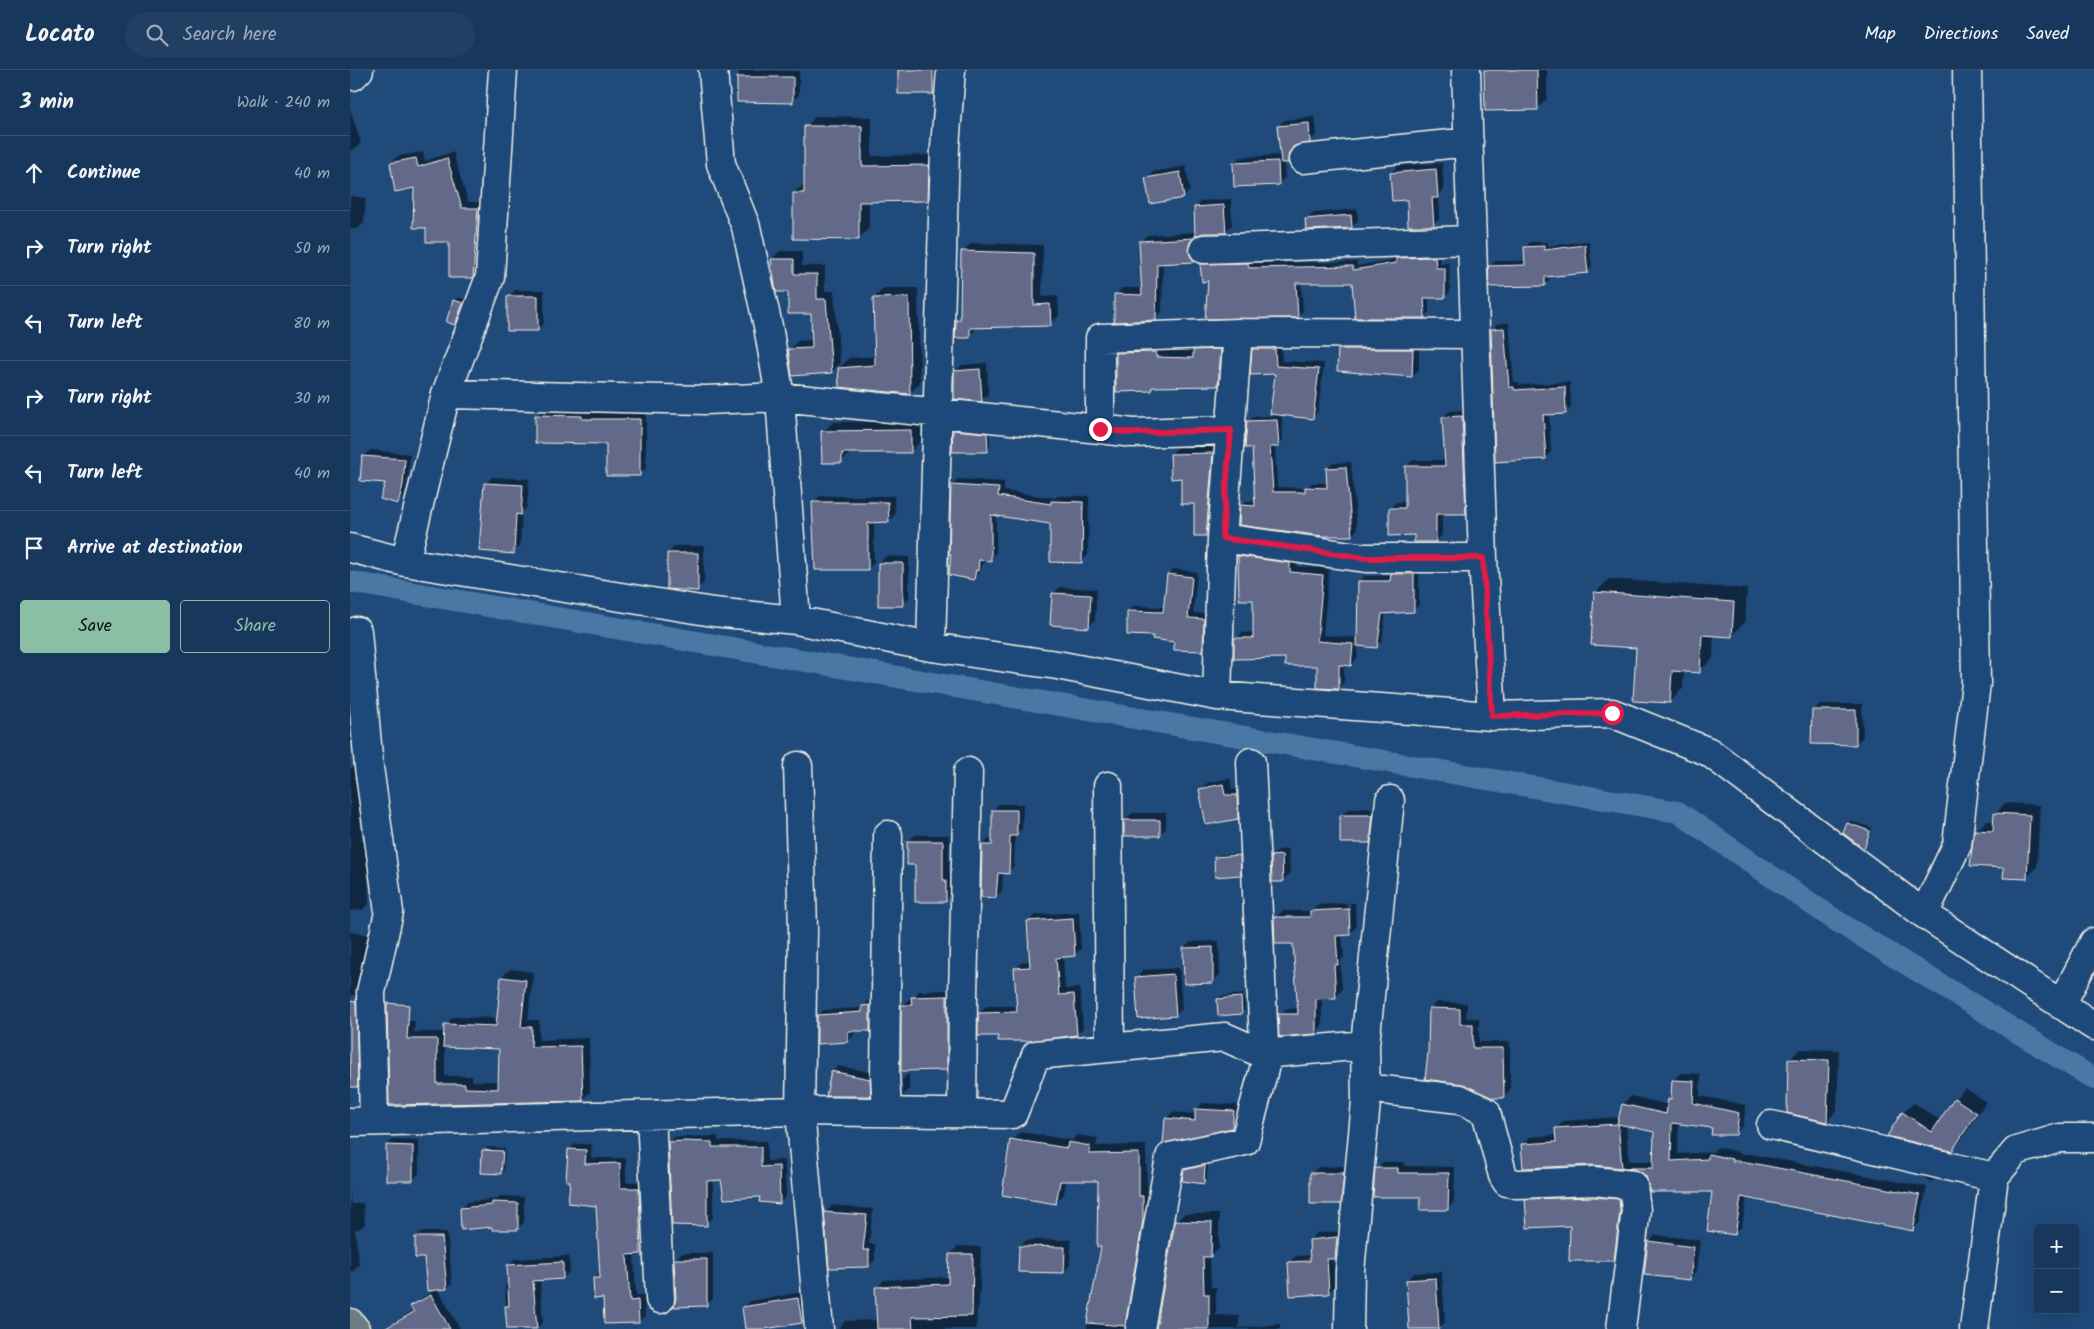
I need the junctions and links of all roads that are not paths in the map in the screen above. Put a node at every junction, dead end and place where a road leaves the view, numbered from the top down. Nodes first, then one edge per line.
1 (503, 70) edge
2 (713, 70) edge
3 (951, 70) edge
4 (1466, 70) edge
5 (1967, 70) edge
6 (1469, 142) junction
7 (1303, 159) dead end
8 (1472, 240) junction
9 (1204, 249) dead end
10 (1238, 333) junction
11 (1476, 334) junction
12 (446, 394) junction
13 (780, 397) junction
14 (938, 413) junction
15 (1100, 429) junction
16 (1231, 430) junction
17 (1222, 538) junction
18 (350, 548) edge
19 (1483, 558) junction
20 (405, 562) junction
21 (796, 620) junction
22 (357, 631) dead end
23 (931, 647) junction
24 (1217, 696) junction
25 (1492, 716) junction
26 (1251, 762) dead end
27 (798, 766) dead end
28 (968, 772) dead end
29 (1108, 786) dead end
30 (1390, 800) dead end
31 (888, 835) dead end
32 (1924, 914) junction
33 (2094, 942) edge
34 (2061, 1005) junction
35 (2094, 1026) edge
36 (1365, 1045) junction
37 (1110, 1048) junction
38 (1264, 1054) junction
39 (1366, 1088) junction
40 (800, 1112) junction
41 (887, 1112) junction
42 (962, 1113) junction
43 (651, 1115) junction
44 (362, 1121) edge
45 (1771, 1125) dead end
46 (2094, 1138) edge
47 (1994, 1177) junction
48 (660, 1299) dead end
49 (350, 1323) edge
50 (356, 1329) edge
51 (820, 1329) edge
52 (1140, 1329) edge
53 (1349, 1329) edge
54 (1621, 1329) edge
55 (1974, 1329) edge

1 - 12 street
2 - 13 street
3 - 14 street
4 - 6 street
5 - 32 street
6 - 7 street
6 - 8 street
8 - 9 street
8 - 11 street
10 - 11 street
10 - 15 street
10 - 16 street
11 - 19 street
12 - 13 street
12 - 20 street
13 - 14 street
13 - 21 street
14 - 15 street
14 - 23 street
15 - 16 street
16 - 17 street
17 - 19 street
17 - 24 street
18 - 20 street
19 - 25 street
20 - 21 street
21 - 23 street
22 - 44 street
23 - 24 street
24 - 25 street
25 - 32 street
26 - 38 street
27 - 40 street
28 - 42 street
29 - 37 street
30 - 36 street
31 - 41 street
32 - 34 street
33 - 34 street
34 - 35 street
36 - 38 street
36 - 39 street
37 - 38 street
37 - 42 street
38 - 52 street
39 - 53 street
39 - 54 street
40 - 41 street
40 - 43 street
40 - 51 street
41 - 42 street
43 - 44 street
43 - 48 street
45 - 47 street
46 - 47 street
47 - 55 street
49 - 50 main road

